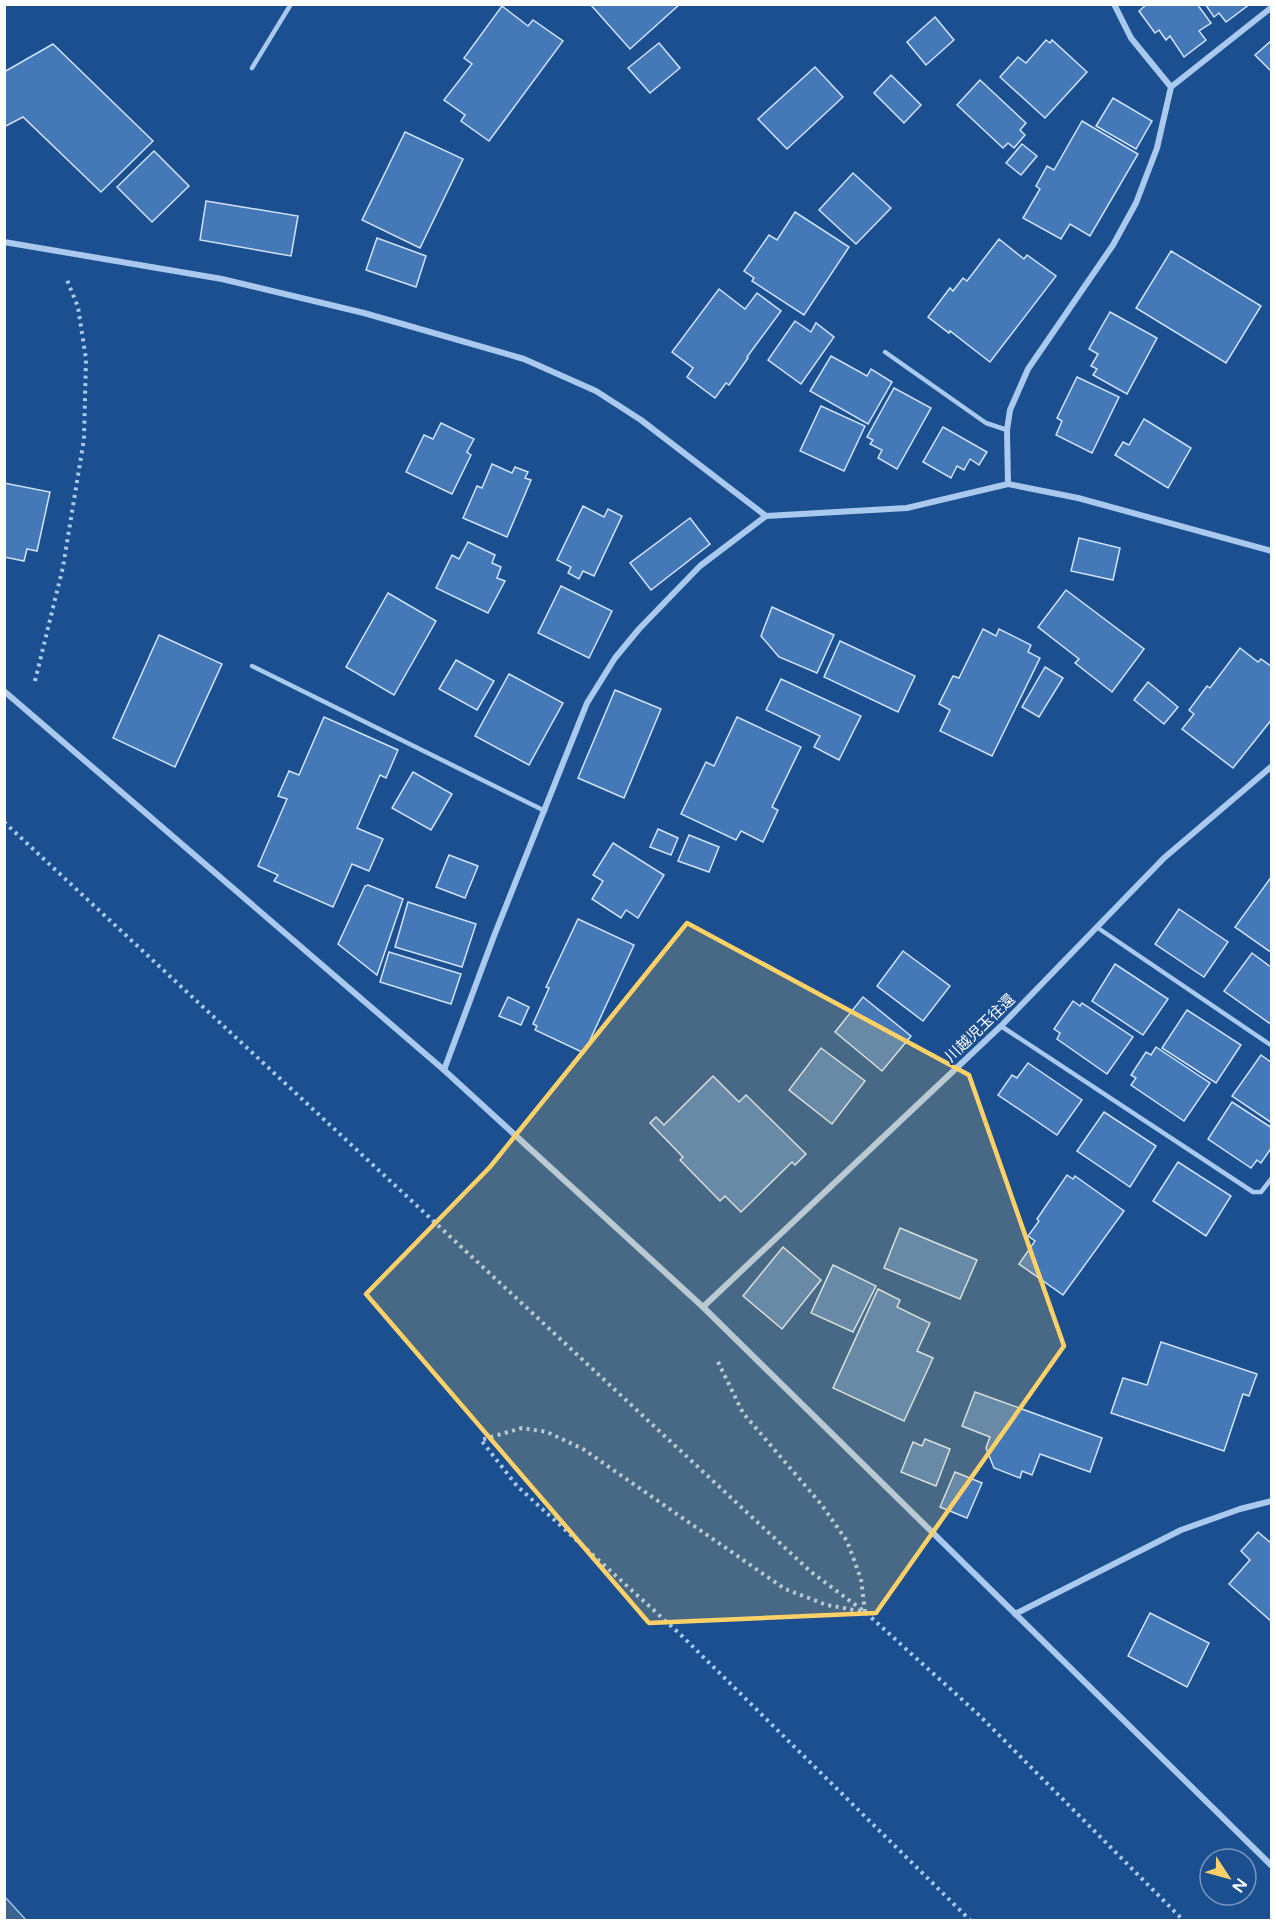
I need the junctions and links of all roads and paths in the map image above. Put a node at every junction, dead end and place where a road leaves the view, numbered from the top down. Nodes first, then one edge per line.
1 (291, 4) edge
2 (1114, 4) edge
3 (1272, 7) edge
4 (252, 68) dead end
5 (1171, 87) junction
6 (4, 242) edge
7 (56, 251) junction
8 (885, 352) dead end
9 (1007, 430) junction
10 (1008, 484) junction
11 (766, 516) junction
12 (1272, 551) edge
13 (252, 666) dead end
14 (4, 691) edge
15 (28, 712) junction
16 (1272, 766) edge
17 (545, 811) junction
18 (4, 822) edge
19 (1098, 928) junction
20 (1001, 1026) junction
21 (1272, 1046) edge
22 (444, 1070) junction
23 (1272, 1178) edge
24 (703, 1306) junction
25 (717, 1357) dead end
26 (1272, 1501) edge
27 (865, 1612) junction
28 (1014, 1614) junction
29 (1272, 1866) edge
30 (970, 1920) edge
31 (1183, 1920) edge

1 - 4 lane
2 - 5 street
3 - 5 street
5 - 9 street
6 - 7 street
7 - 11 street
7 - 15 path
8 - 9 lane
9 - 10 street
10 - 11 street
10 - 12 street
11 - 17 street
13 - 17 lane
14 - 15 street
15 - 22 street
16 - 19 street, 川越児玉往還
17 - 22 street
18 - 27 path
19 - 20 street, 川越児玉往還
19 - 21 lane
20 - 23 lane
20 - 24 street, 川越児玉往還
22 - 24 street
24 - 28 street
25 - 27 path
26 - 28 street
27 - 30 path
27 - 31 path
28 - 29 street

